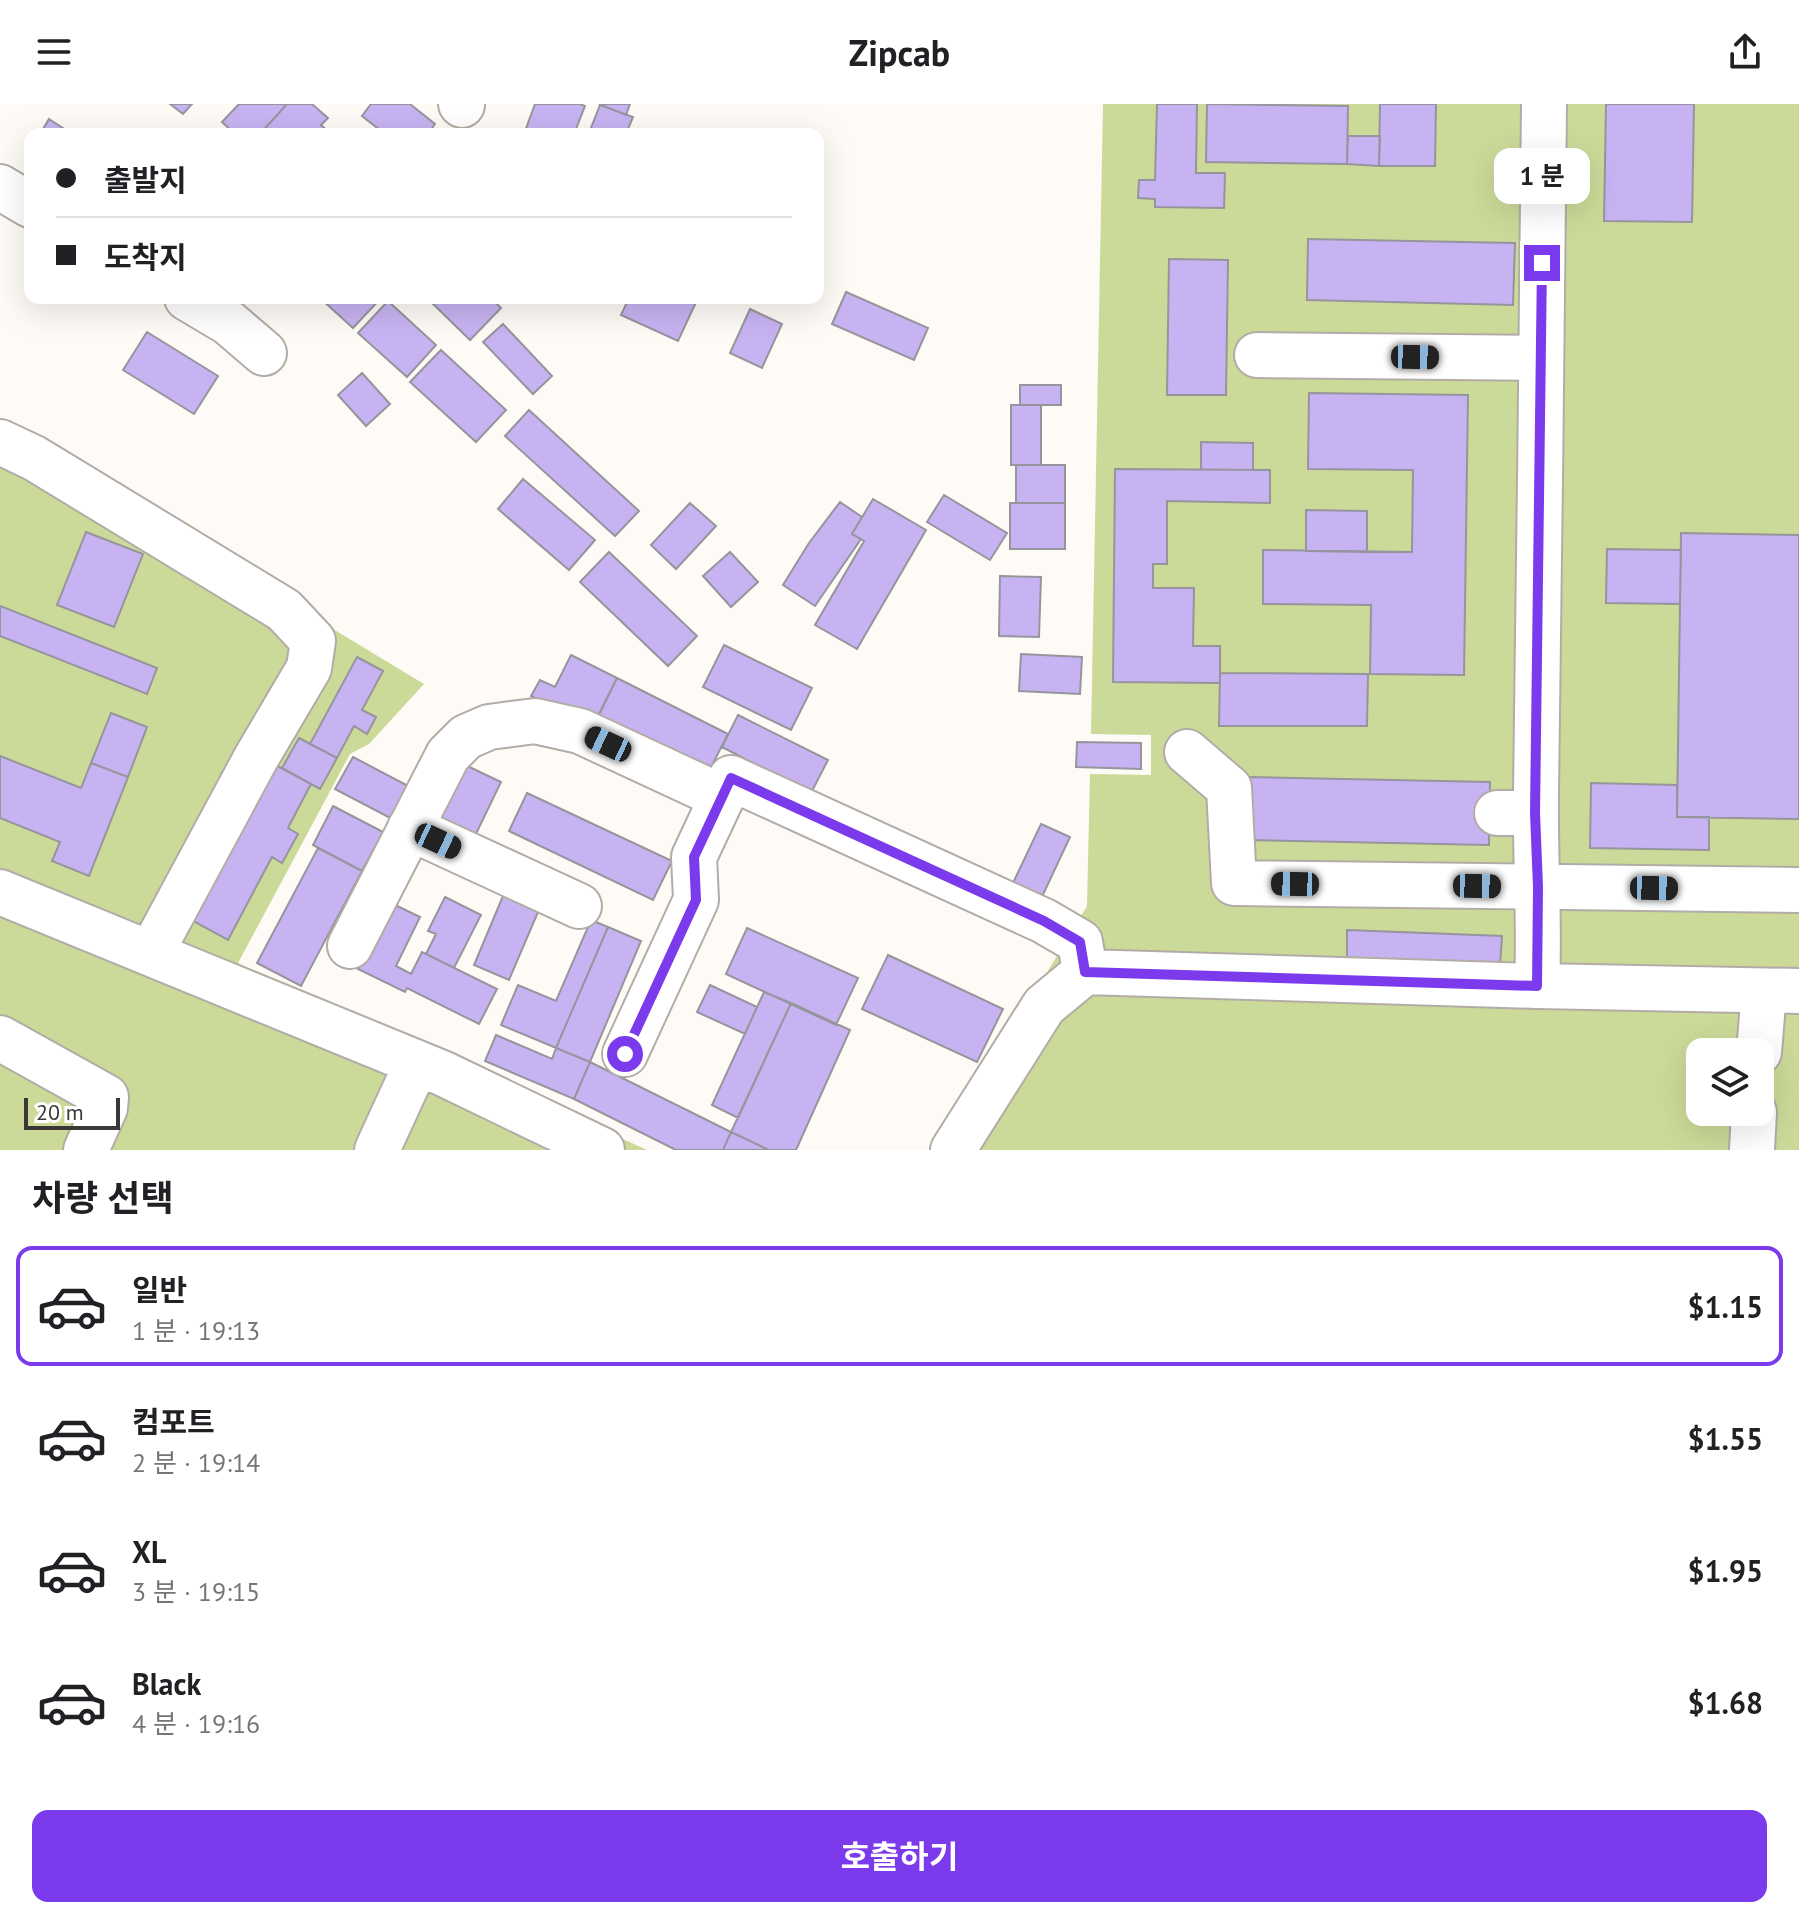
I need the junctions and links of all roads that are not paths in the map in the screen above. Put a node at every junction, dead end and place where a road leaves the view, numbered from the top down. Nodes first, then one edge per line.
1 (1544, 104) edge
2 (0, 187) edge
3 (24, 201) edge
4 (197, 304) edge
5 (264, 353) dead end
6 (1257, 355) dead end
7 (1541, 358) junction
8 (2, 447) edge
9 (1187, 752) dead end
10 (722, 797) junction
11 (410, 828) junction
12 (1538, 887) junction
13 (1799, 890) edge
14 (0, 892) edge
15 (579, 906) dead end
16 (350, 946) dead end
17 (151, 953) junction
18 (1538, 968) junction
19 (1085, 972) junction
20 (1781, 991) edge
21 (0, 1038) edge
22 (1764, 1038) edge
23 (625, 1054) dead end
24 (417, 1063) junction
25 (1753, 1126) edge
26 (86, 1150) edge
27 (377, 1150) edge
28 (602, 1150) edge
29 (953, 1150) edge
30 (1752, 1150) edge

1 - 7 street
2 - 3 street
4 - 5 street
6 - 7 street
7 - 12 street
8 - 17 street
9 - 12 street
10 - 11 street
10 - 19 street
10 - 23 street
11 - 15 street
11 - 16 street
12 - 13 street
12 - 18 street
14 - 17 street
17 - 24 street
18 - 19 street
18 - 20 street
19 - 29 street
20 - 22 street
21 - 26 street
24 - 27 street
24 - 28 street
25 - 30 street

